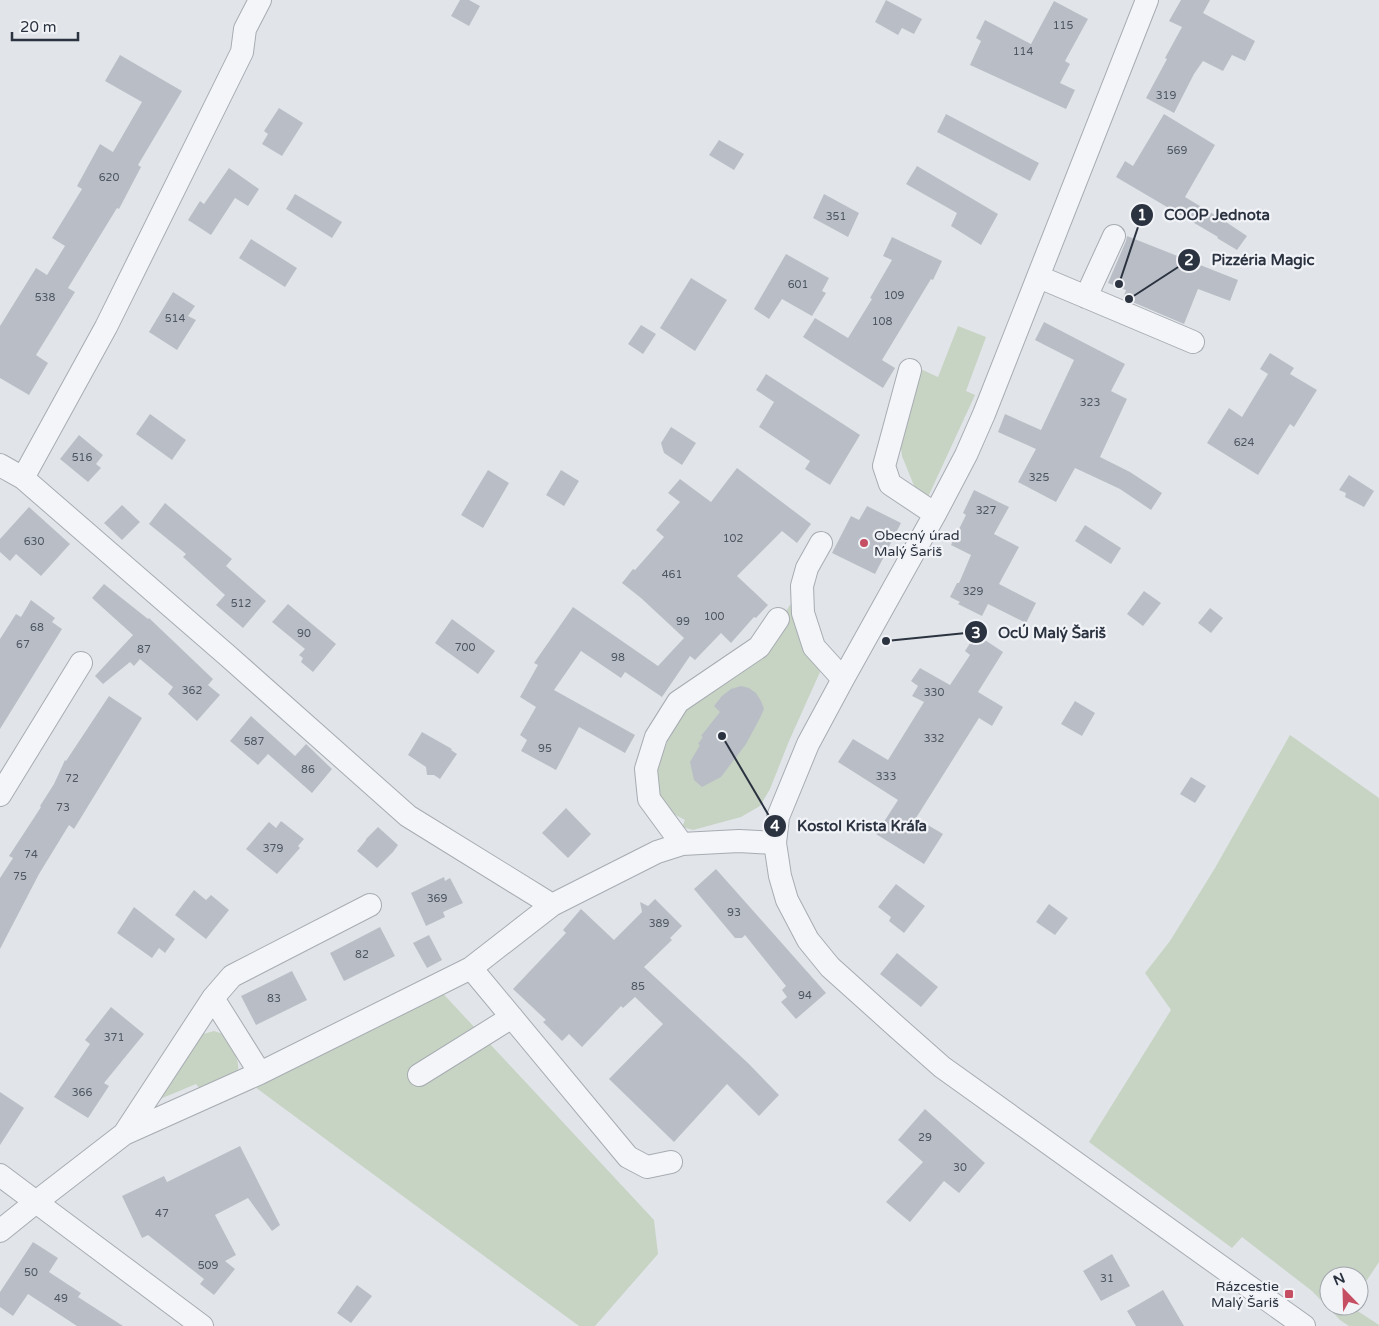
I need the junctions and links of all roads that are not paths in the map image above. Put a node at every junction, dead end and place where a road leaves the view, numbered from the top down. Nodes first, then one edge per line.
1 (260, 0) edge
2 (1147, 0) edge
3 (1114, 236) dead end
4 (1039, 277) junction
5 (1086, 297) junction
6 (1193, 342) dead end
7 (910, 370) dead end
8 (0, 465) edge
9 (23, 478) junction
10 (935, 514) junction
11 (821, 543) dead end
12 (778, 619) dead end
13 (81, 663) dead end
14 (843, 680) junction
15 (0, 795) edge
16 (774, 843) junction
17 (682, 844) junction
18 (370, 905) dead end
19 (552, 905) junction
20 (471, 968) junction
21 (213, 998) junction
22 (512, 1017) junction
23 (260, 1073) junction
24 (419, 1075) dead end
25 (124, 1134) junction
26 (671, 1162) dead end
27 (0, 1175) edge
28 (36, 1202) junction
29 (0, 1231) edge
30 (202, 1326) edge
31 (1304, 1326) edge

1 - 9 street
2 - 4 street
3 - 5 street
4 - 5 street
4 - 10 street
5 - 6 street
7 - 10 street
8 - 9 street
9 - 19 street
10 - 14 street
11 - 14 street
12 - 17 street
13 - 15 street
14 - 16 street
16 - 17 street
16 - 31 street
17 - 19 street
18 - 21 street
19 - 20 street
20 - 22 street
20 - 23 street
21 - 23 street
21 - 25 street
22 - 24 street
22 - 26 street
23 - 25 street
25 - 28 street
27 - 28 street
28 - 29 street
28 - 30 street

